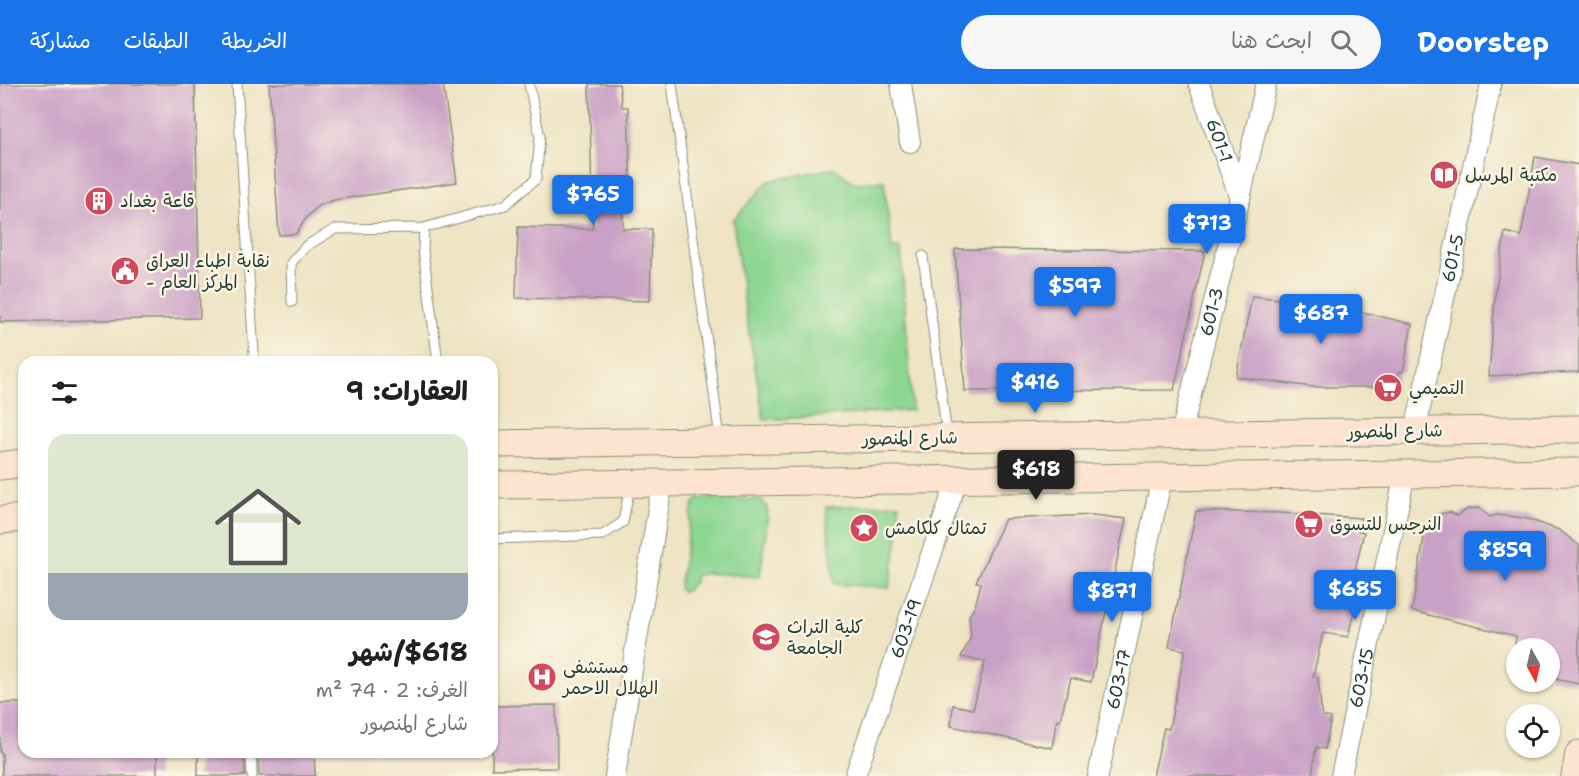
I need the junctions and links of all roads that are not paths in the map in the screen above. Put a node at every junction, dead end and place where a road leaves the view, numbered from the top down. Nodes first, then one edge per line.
1 (237, 84) edge
2 (529, 84) edge
3 (672, 84) edge
4 (901, 84) edge
5 (1198, 84) edge
6 (1266, 84) edge
7 (1491, 84) edge
8 (910, 142) dead end
9 (1240, 198) junction
10 (424, 228) junction
11 (923, 256) dead end
12 (291, 302) dead end
13 (254, 354) dead end
14 (437, 356) edge
15 (1579, 429) edge
16 (1415, 431) junction
17 (1181, 434) junction
18 (947, 437) junction
19 (721, 441) junction
20 (498, 444) edge
21 (0, 450) edge
22 (18, 450) edge
23 (18, 464) edge
24 (0, 466) edge
25 (1579, 472) edge
26 (1405, 474) junction
27 (1162, 477) junction
28 (957, 480) junction
29 (631, 483) junction
30 (662, 484) junction
31 (498, 485) edge
32 (18, 518) edge
33 (0, 520) edge
34 (498, 540) edge
35 (1579, 754) edge
36 (251, 758) edge
37 (252, 776) edge
38 (615, 776) edge
39 (855, 776) edge
40 (1098, 776) edge
41 (1341, 776) edge
42 (1575, 776) edge

1 - 13 lane
2 - 10 lane
3 - 19 lane
4 - 8 street
5 - 9 street, 601-1
6 - 9 street, 601-3
7 - 16 street, 601-5
9 - 17 street, 601-3
10 - 12 lane
10 - 14 lane
11 - 18 lane
15 - 16 main road, شارع المنصور
16 - 17 main road, شارع المنصور
17 - 18 main road, شارع المنصور
18 - 19 main road, شارع المنصور
19 - 20 main road, شارع المنصور
21 - 22 main road
23 - 24 main road
25 - 26 main road
26 - 27 main road
26 - 41 street, 603-15
27 - 28 main road
27 - 40 street, 603-17
28 - 30 main road
28 - 39 street, 603-19
29 - 30 main road
29 - 31 main road
29 - 34 lane
30 - 38 street
32 - 33 main road
35 - 42 main road
36 - 37 lane

